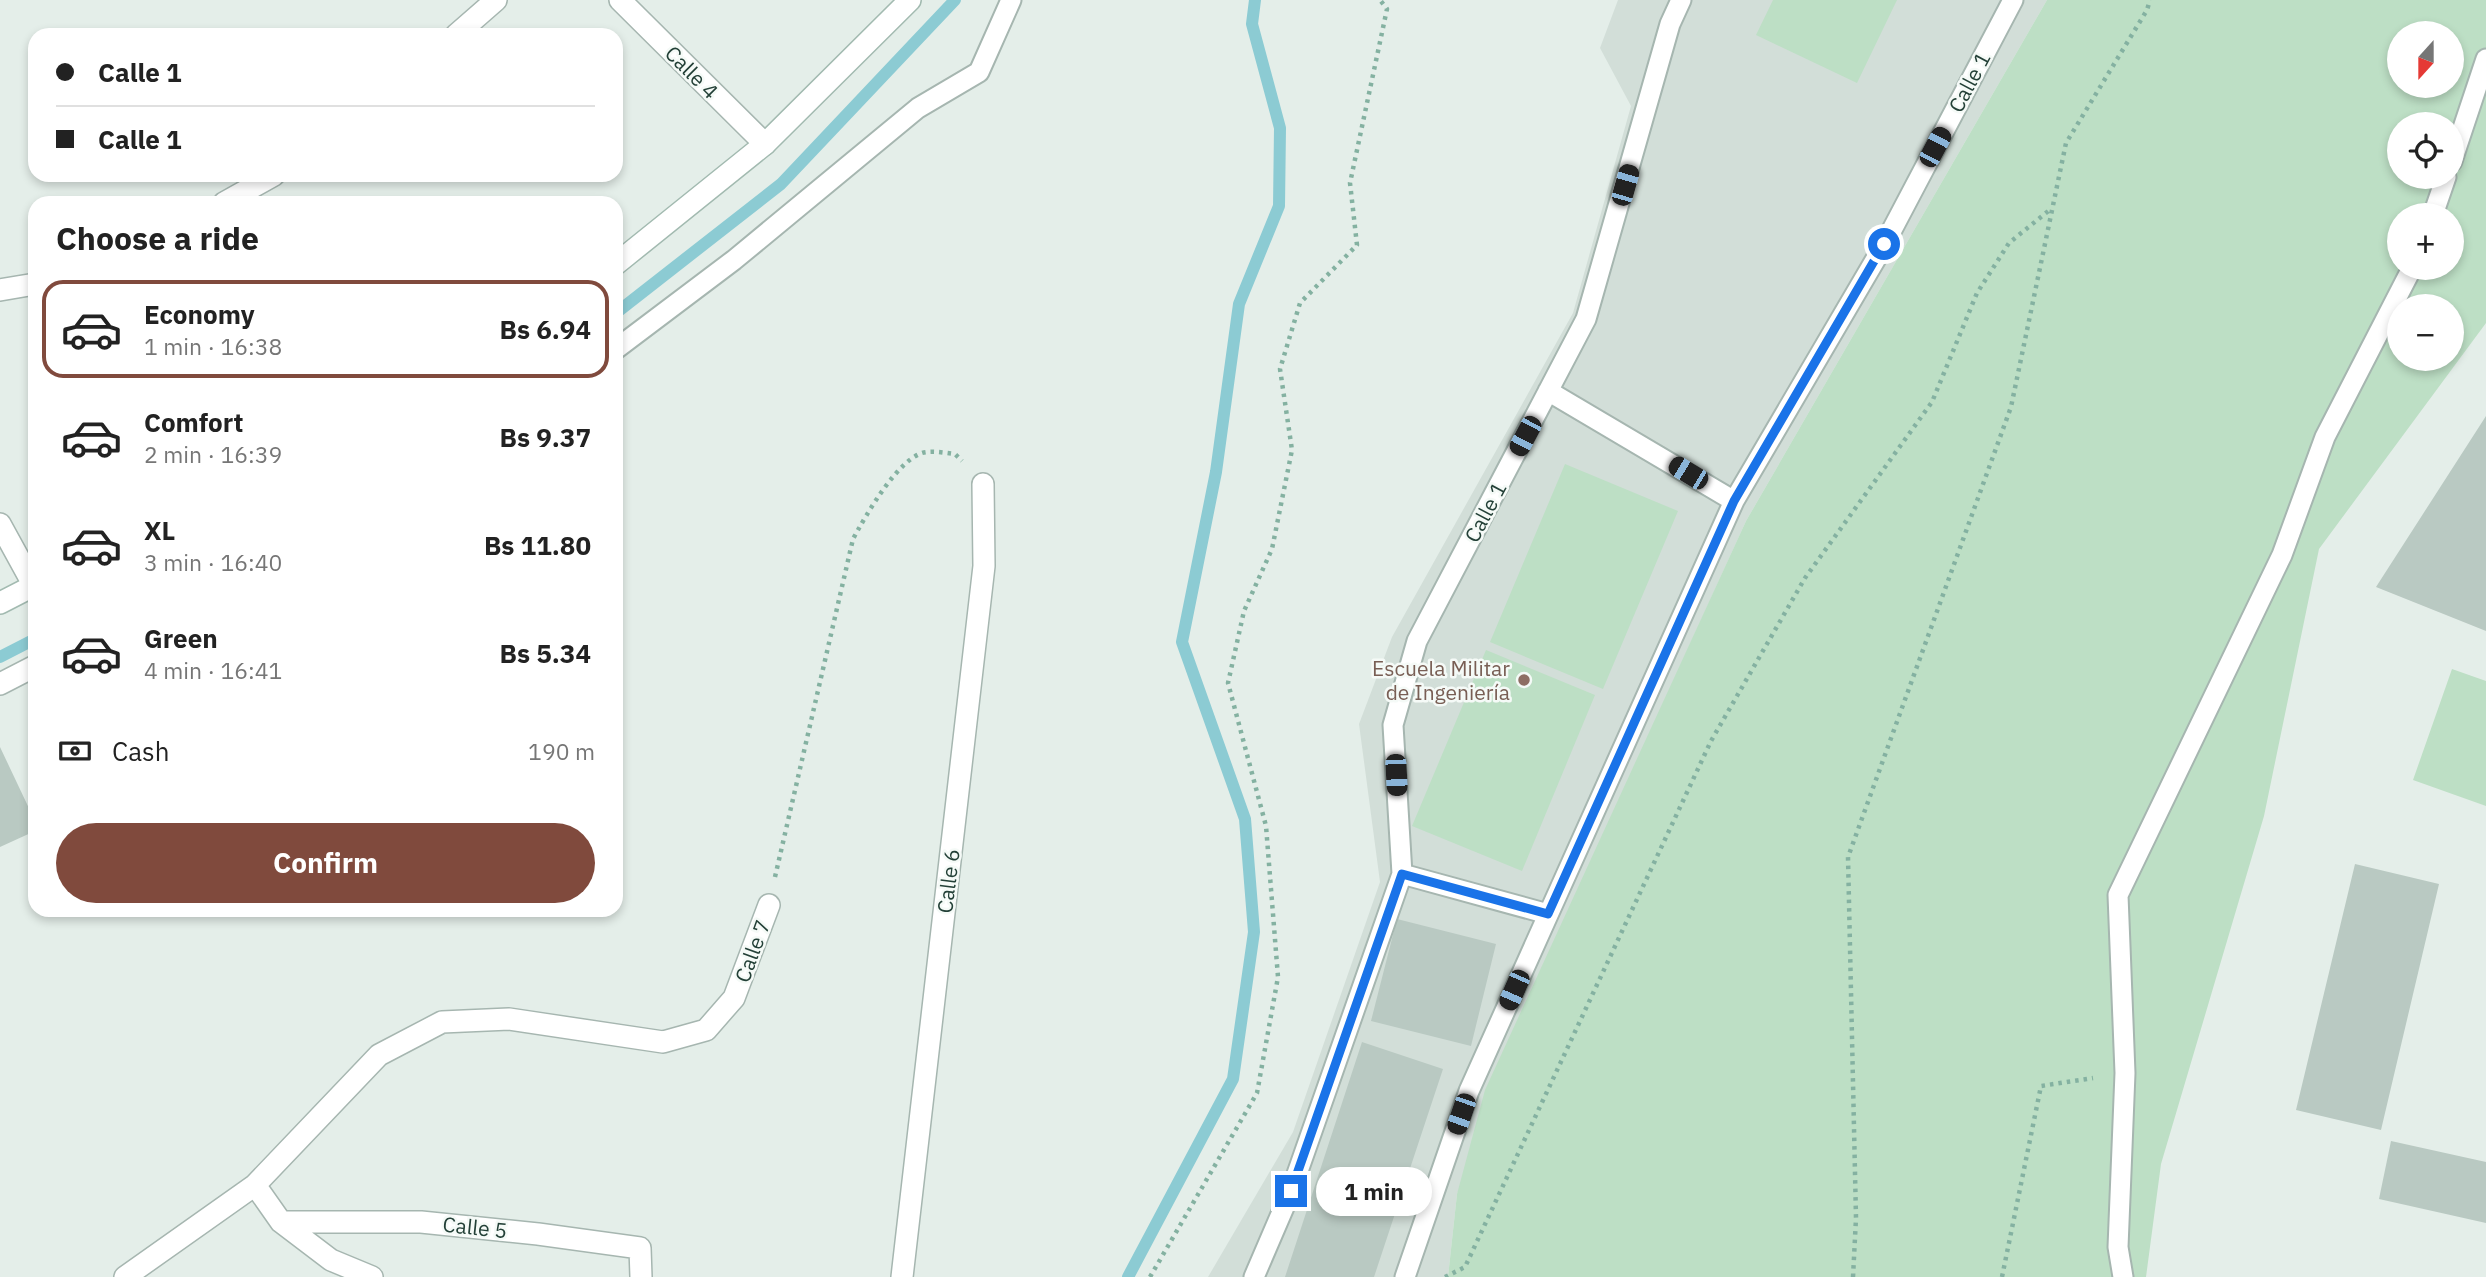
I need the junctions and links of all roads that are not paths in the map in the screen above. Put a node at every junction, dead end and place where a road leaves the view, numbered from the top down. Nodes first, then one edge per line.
1 (496, 0) edge
2 (620, 0) edge
3 (910, 0) edge
4 (1011, 0) edge
5 (1681, 0) edge
6 (2013, 0) edge
7 (464, 28) edge
8 (2486, 59) edge
9 (2464, 125) edge
10 (765, 144) junction
11 (262, 182) edge
12 (236, 196) edge
13 (623, 258) edge
14 (2407, 280) edge
15 (28, 285) edge
16 (0, 290) edge
17 (623, 344) edge
18 (1548, 391) junction
19 (983, 484) road end
20 (1734, 501) junction
21 (0, 524) edge
22 (28, 575) edge
23 (28, 589) edge
24 (0, 603) edge
25 (28, 670) edge
26 (0, 684) edge
27 (1402, 874) junction
28 (769, 905) road end
29 (1548, 914) junction
30 (254, 1185) junction
31 (281, 1222) junction
32 (125, 1277) edge
33 (372, 1277) edge
34 (641, 1277) edge
35 (902, 1277) edge
36 (1254, 1277) edge
37 (1405, 1277) edge
38 (2123, 1277) edge

1 - 7 street
2 - 10 street, Calle 4
3 - 10 street
4 - 17 lane
5 - 18 lane, Calle 1
6 - 20 lane, Calle 1
8 - 9 lane
10 - 13 street
11 - 12 street
14 - 38 lane
15 - 16 street
18 - 20 lane
18 - 27 lane, Calle 1
19 - 35 street, Calle 6
20 - 29 lane, Calle 1
21 - 22 street
23 - 24 street
25 - 26 street
27 - 29 lane
27 - 36 lane, Calle 1
28 - 30 street, Calle 7
29 - 37 lane, Calle 1
30 - 31 street
30 - 32 street, Calle 7
31 - 33 street
31 - 34 street, Calle 5

